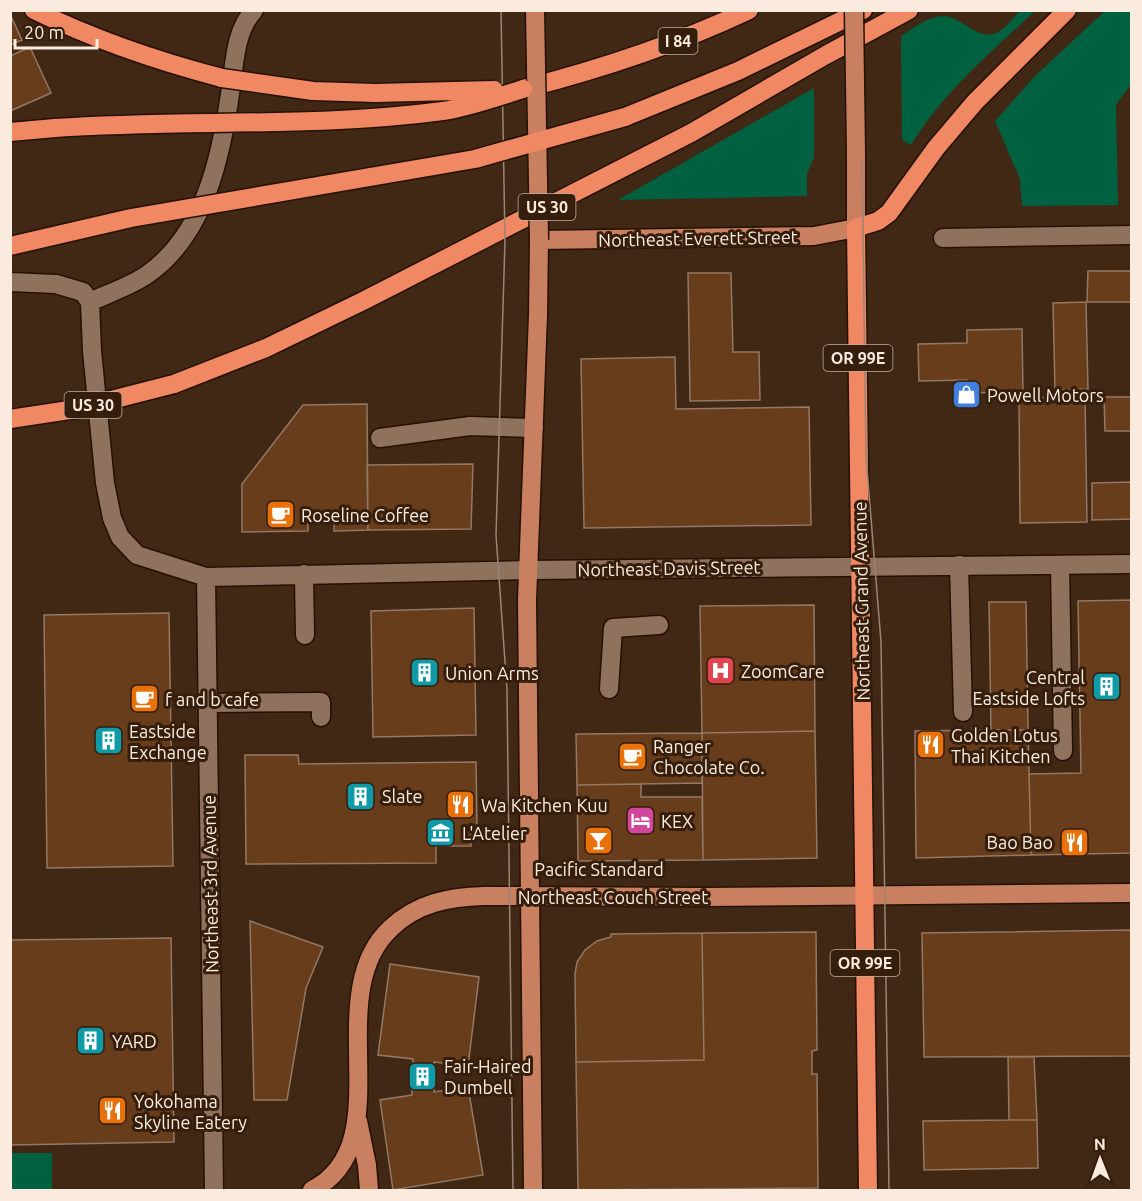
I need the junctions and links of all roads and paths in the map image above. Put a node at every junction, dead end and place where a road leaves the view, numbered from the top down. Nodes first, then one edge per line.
1 (34, 10) edge
2 (254, 10) edge
3 (535, 10) edge
4 (748, 10) edge
5 (854, 10) edge
6 (863, 10) edge
7 (909, 10) edge
8 (1067, 10) edge
9 (523, 89) junction
10 (10, 132) edge
11 (856, 228) junction
12 (1131, 235) edge
13 (943, 238) dead end
14 (538, 240) junction
15 (10, 246) edge
16 (10, 282) edge
17 (90, 302) junction
18 (10, 419) edge
19 (534, 428) junction
20 (380, 438) dead end
21 (1060, 564) junction
22 (1131, 564) edge
23 (959, 565) junction
24 (860, 566) junction
25 (528, 570) junction
26 (304, 574) junction
27 (206, 577) junction
28 (659, 626) dead end
29 (305, 635) dead end
30 (609, 689) dead end
31 (208, 704) junction
32 (963, 712) dead end
33 (321, 717) dead end
34 (1064, 751) dead end
35 (1131, 893) edge
36 (864, 895) junction
37 (530, 897) junction
38 (357, 1113) junction
39 (214, 1191) edge
40 (312, 1191) edge
41 (369, 1191) edge
42 (533, 1191) edge
43 (868, 1191) edge

1 - 9 highway, bridge
2 - 17 street
3 - 14 main road, bridge
4 - 9 highway, I 84
5 - 11 main road, Northeast Grand Avenue / OR 99E, bridge
6 - 15 highway, bridge
7 - 18 highway, US 30, bridge
8 - 11 highway
9 - 10 highway, bridge
11 - 14 main road, Northeast Everett Street
11 - 24 highway, Northeast Grand Avenue / OR 99E
12 - 13 street
14 - 19 main road
16 - 17 street
17 - 27 street, Northeast Davis Street
19 - 20 street
19 - 25 main road
21 - 22 street, Northeast Davis Street
21 - 23 street, Northeast Davis Street
21 - 34 street
23 - 24 street, Northeast Davis Street
23 - 32 street
24 - 25 street, Northeast Davis Street
24 - 36 highway, Northeast Grand Avenue / OR 99E
25 - 26 street, Northeast Davis Street
25 - 37 main road
26 - 27 street, Northeast Davis Street
26 - 29 street
27 - 31 street, Northeast 3rd Avenue
28 - 30 street
31 - 33 street
31 - 39 street, Northeast 3rd Avenue
35 - 36 main road, Northeast Couch Street
36 - 37 main road, Northeast Couch Street
36 - 43 highway, Northeast Grand Avenue / OR 99E
37 - 38 main road, Northeast Couch Street
37 - 42 main road
38 - 40 main road, Northeast Couch Street
38 - 41 main road

